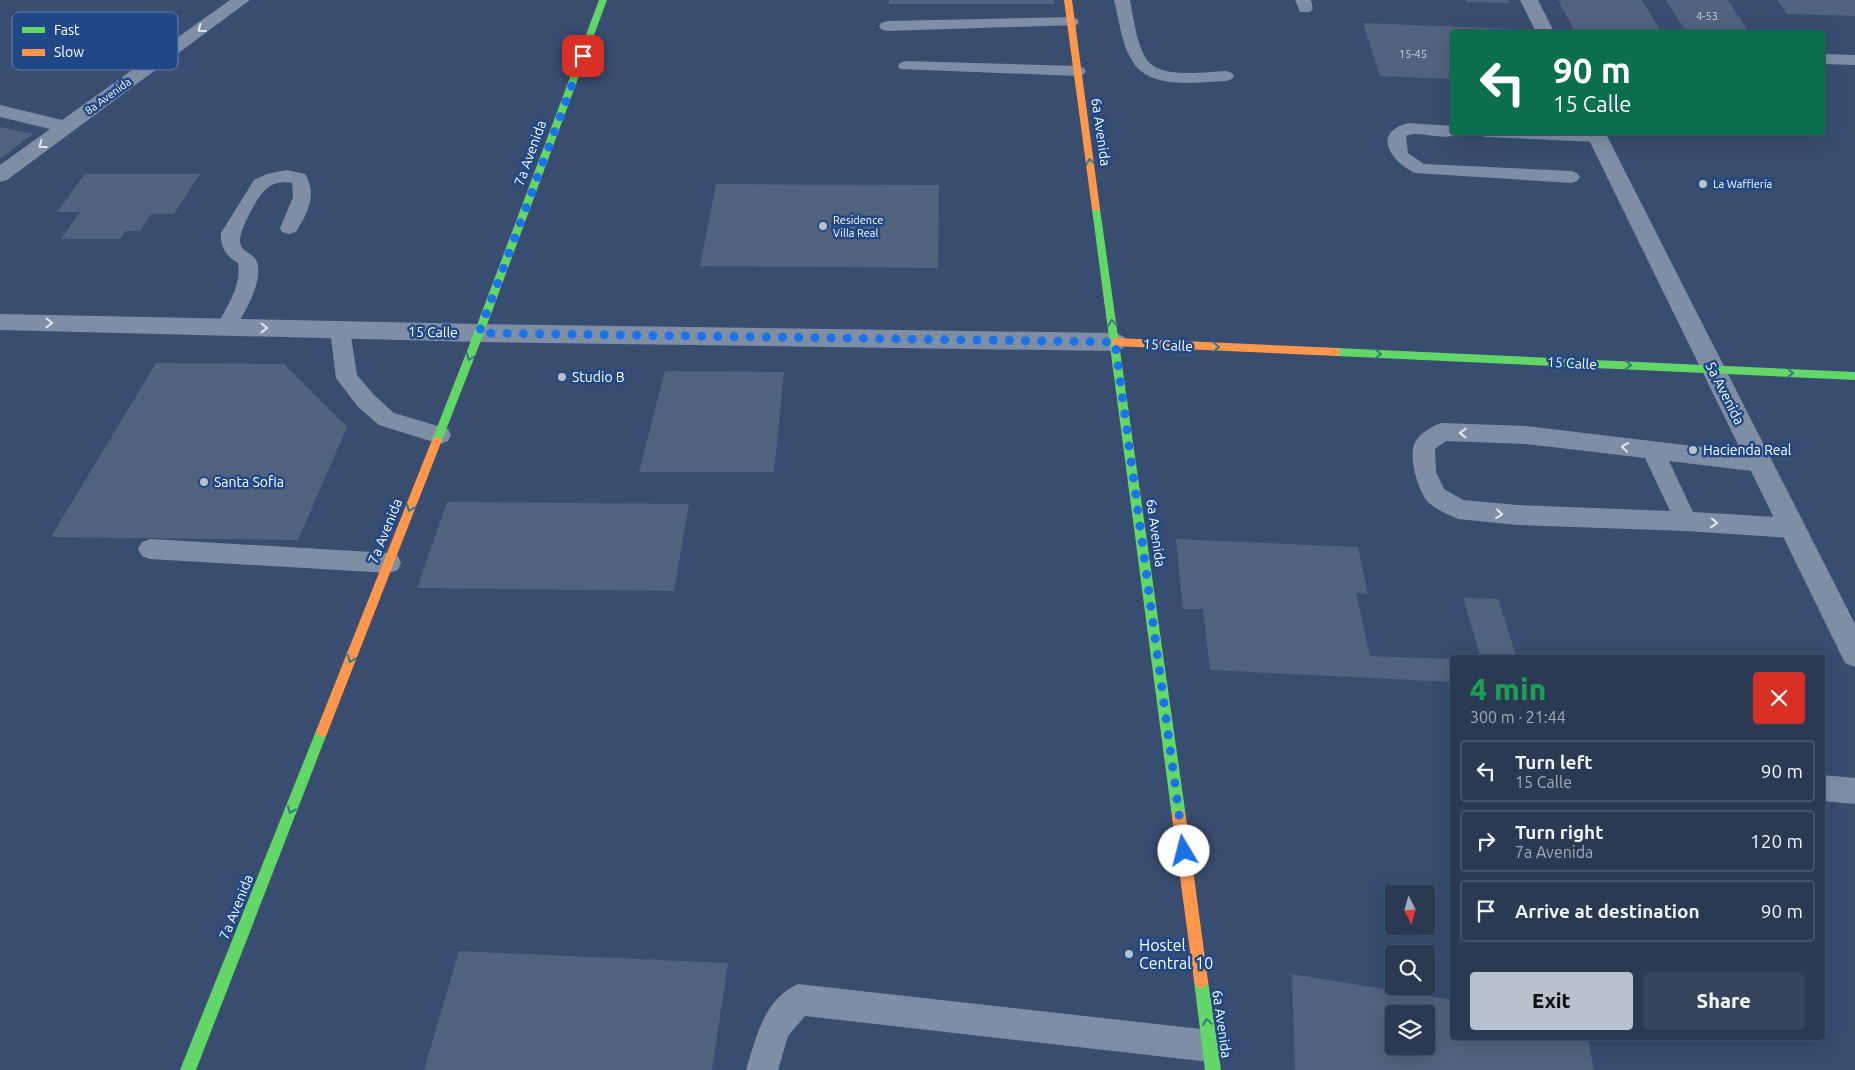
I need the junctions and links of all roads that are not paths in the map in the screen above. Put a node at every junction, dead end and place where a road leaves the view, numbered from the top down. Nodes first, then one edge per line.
1 (241, 0) edge
2 (603, 0) edge
3 (1068, 0) edge
4 (1122, 0) edge
5 (1529, 0) edge
6 (1071, 22) junction
7 (887, 26) dead end
8 (1544, 30) edge
9 (178, 46) edge
10 (1825, 59) edge
11 (1855, 60) edge
12 (906, 66) dead end
13 (145, 70) edge
14 (1078, 71) junction
15 (1226, 76) dead end
16 (0, 111) edge
17 (66, 127) junction
18 (1450, 131) edge
19 (1596, 135) edge
20 (0, 175) edge
21 (1571, 177) dead end
22 (289, 228) dead end
23 (0, 322) edge
24 (226, 327) junction
25 (340, 330) junction
26 (479, 333) junction
27 (1115, 342) junction
28 (1713, 369) junction
29 (1855, 376) edge
30 (440, 435) junction
31 (1653, 450) junction
32 (1760, 463) junction
33 (1686, 521) junction
34 (1792, 528) junction
35 (150, 549) dead end
36 (389, 562) junction
37 (1855, 654) edge
38 (1825, 788) edge
39 (1855, 791) edge
40 (1212, 1058) edge
41 (188, 1070) edge
42 (762, 1070) edge

1 -> 9 street, 8a Avenida
2 - 26 street, 7a Avenida
3 - 6 street, 6a Avenida
4 - 15 lane
5 - 8 street
6 - 7 lane
6 - 14 street, 6a Avenida
10 - 11 lane
12 - 14 lane
13 -> 17 street, 8a Avenida
27 -> 14 street, 6a Avenida
16 - 17 street
17 -> 20 street, 8a Avenida
18 - 21 lane
19 - 28 street, 5a Avenida
22 - 24 lane
23 -> 24 street, 15 Calle
24 -> 25 street, 15 Calle
25 - 26 street, 15 Calle
25 - 30 lane
26 - 27 street, 15 Calle
26 -> 30 street, 7a Avenida
27 -> 28 street, 15 Calle
40 -> 27 street, 6a Avenida
28 -> 29 street, 15 Calle
28 - 32 street, 5a Avenida
30 -> 36 street, 7a Avenida
31 - 32 lane
31 - 33 lane
31 -> 33 lane
32 - 34 street, 5a Avenida
33 -> 34 lane
34 - 37 street, 5a Avenida
35 - 36 lane
36 -> 41 street, 7a Avenida
38 - 39 lane
40 - 42 lane

